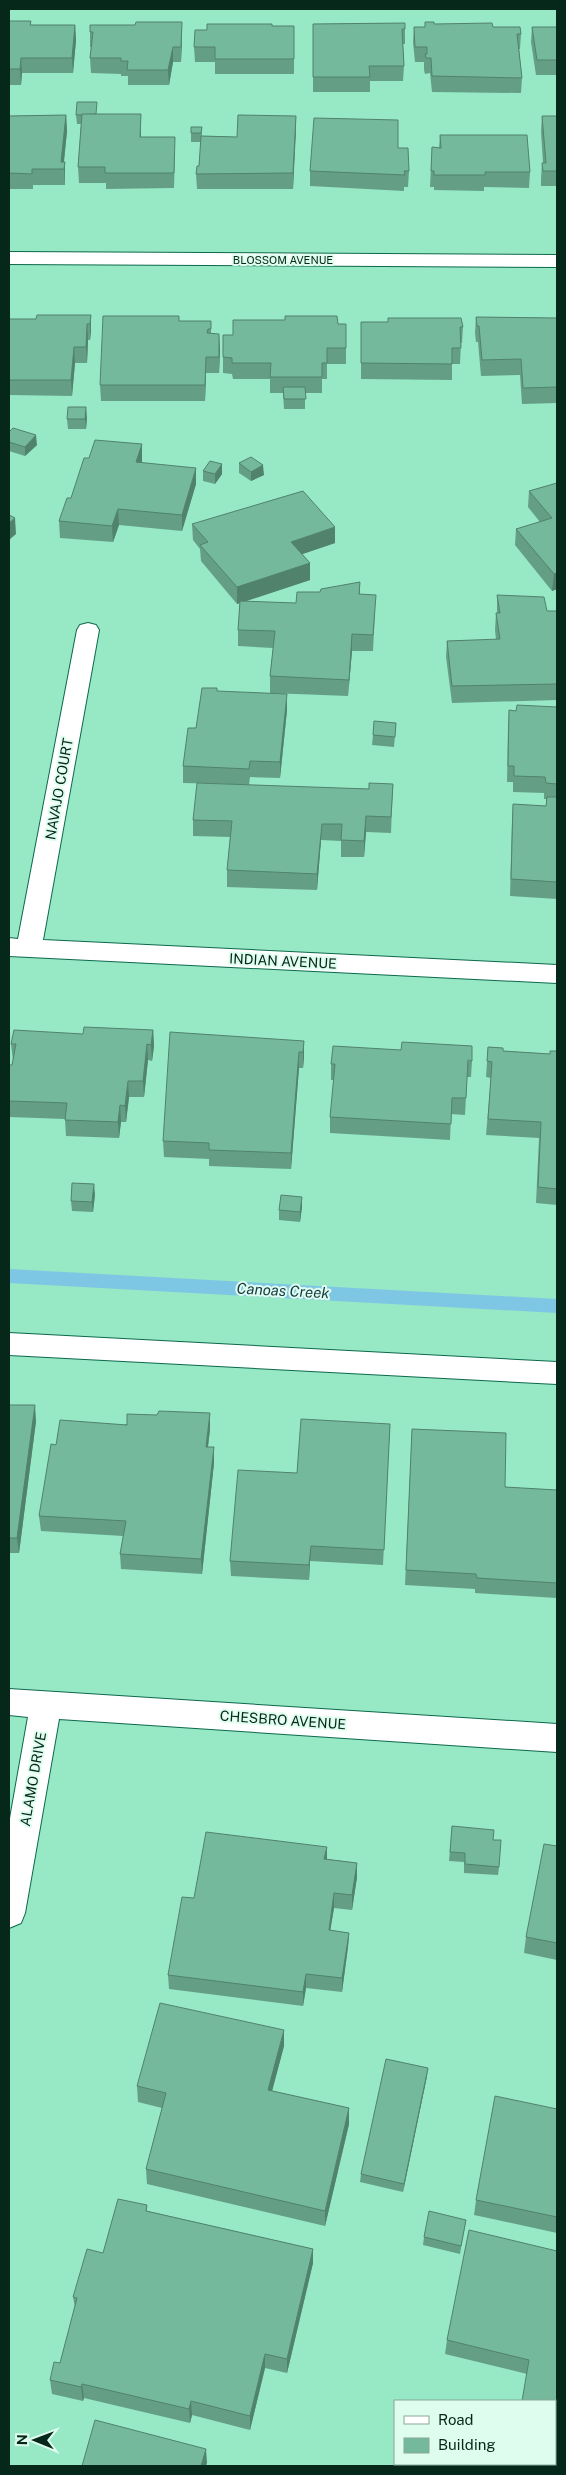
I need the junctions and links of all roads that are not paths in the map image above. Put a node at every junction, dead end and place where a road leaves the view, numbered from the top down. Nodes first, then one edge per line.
1 (9, 258) edge
2 (557, 261) edge
3 (88, 630) dead end
4 (19, 948) edge
5 (557, 974) edge
6 (9, 1344) edge
7 (557, 1373) edge
8 (9, 1702) edge
9 (46, 1705) junction
10 (557, 1738) edge
11 (9, 1913) edge

1 - 2 street, BLOSSOM AVENUE
3 - 4 street, NAVAJO COURT
4 - 5 street, INDIAN AVENUE
6 - 7 street
8 - 9 street, CHESBRO AVENUE
9 - 10 street, CHESBRO AVENUE
9 - 11 street, ALAMO DRIVE

